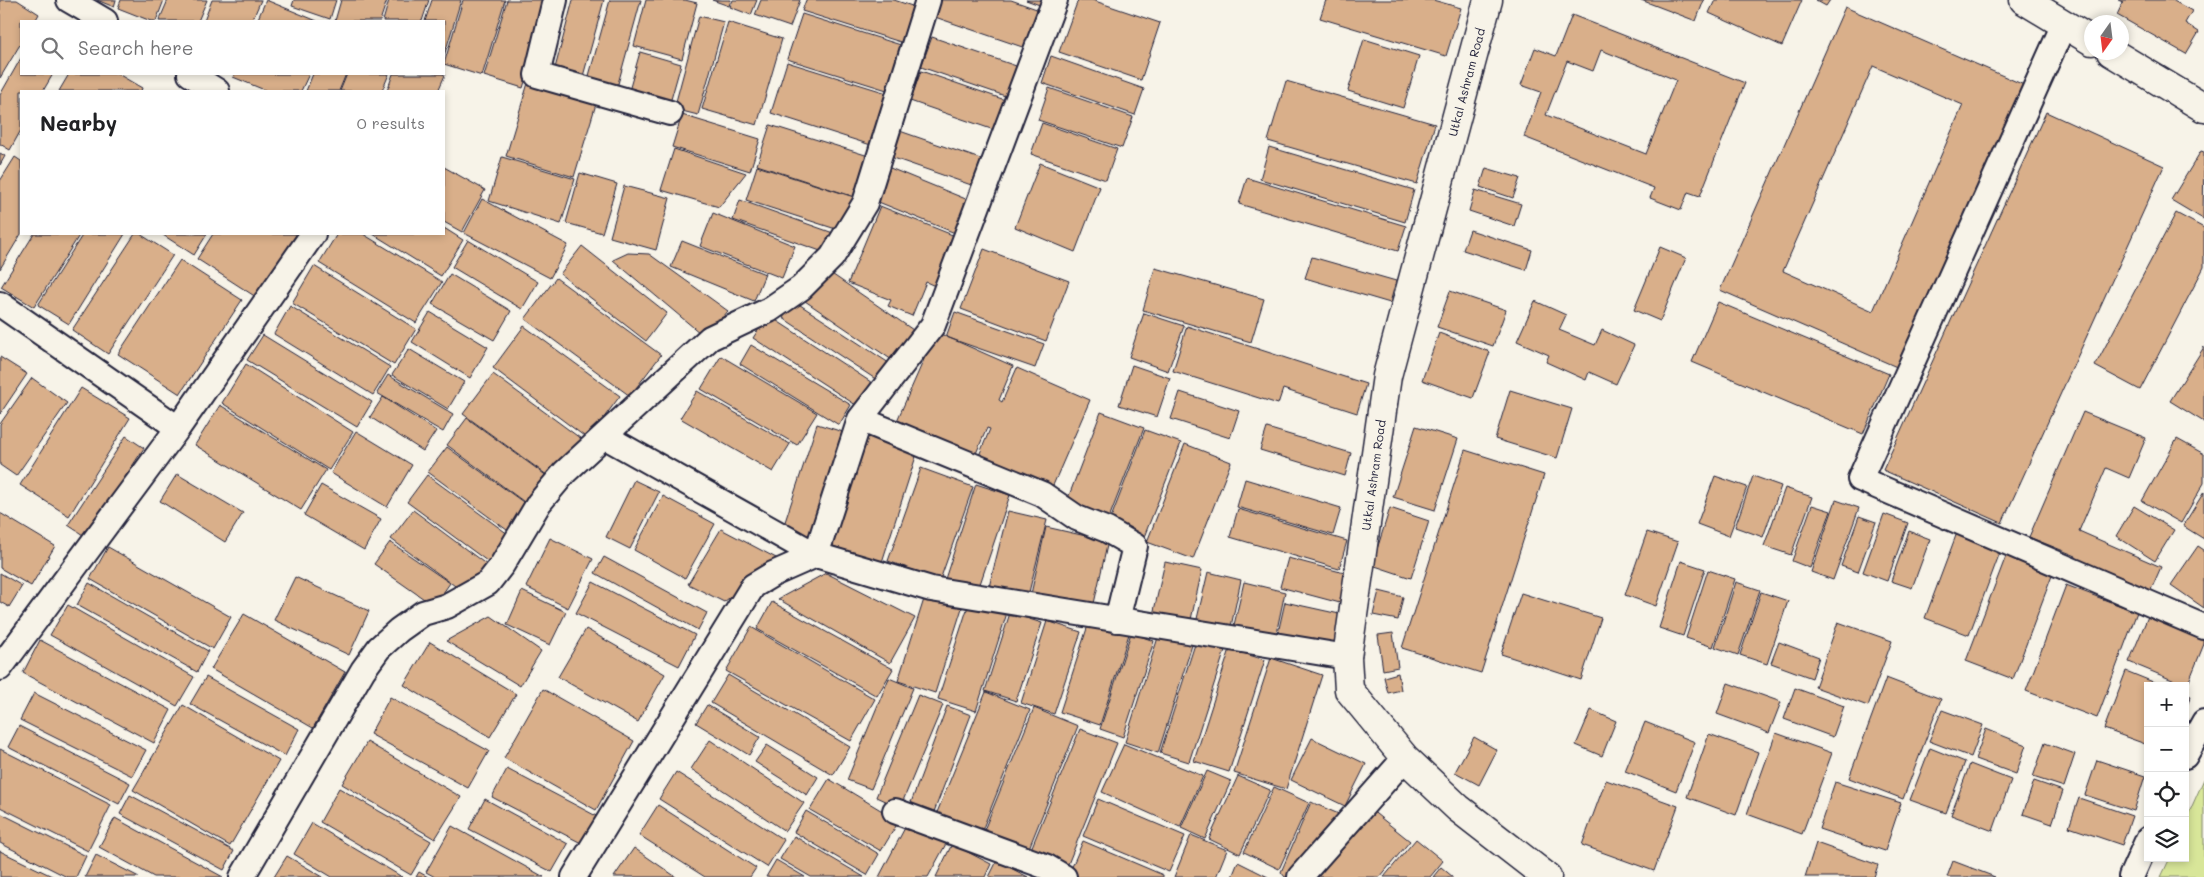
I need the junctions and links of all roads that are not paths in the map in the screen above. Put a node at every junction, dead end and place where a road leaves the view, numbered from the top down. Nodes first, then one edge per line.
1 (69, 0) edge
2 (555, 0) edge
3 (928, 0) edge
4 (1055, 0) edge
5 (1488, 0) edge
6 (2024, 0) edge
7 (103, 20) edge
8 (2064, 24) junction
9 (2084, 36) edge
10 (2124, 60) edge
11 (192, 75) edge
12 (216, 90) edge
13 (2204, 108) edge
14 (670, 113) dead end
15 (312, 235) edge
16 (0, 304) edge
17 (860, 419) junction
18 (178, 428) junction
19 (604, 436) junction
20 (816, 555) junction
21 (1117, 620) junction
22 (2204, 627) edge
23 (1347, 657) junction
24 (0, 666) edge
25 (2204, 722) edge
26 (2189, 749) edge
27 (1405, 758) junction
28 (895, 811) dead end
29 (2144, 848) edge
30 (242, 877) edge
31 (574, 877) edge
32 (1064, 877) edge
33 (1300, 877) edge
34 (1547, 877) edge
35 (2132, 877) edge

1 - 7 street
2 - 14 street
3 - 19 street
4 - 17 street
5 - 23 main road, Utkal Ashram Road
6 - 8 main road
8 - 9 main road
8 - 22 street
10 - 13 main road
11 - 12 street
15 - 18 street
16 - 18 street
17 - 20 street
17 - 21 street
18 - 24 street
19 - 20 street
19 - 30 street
20 - 21 street
20 - 31 street
21 - 23 street
23 - 27 main road, Utkal Ashram Road
25 - 26 street
27 - 33 street
27 - 34 main road, Utkal Ashram Road
28 - 32 street
29 - 35 street

